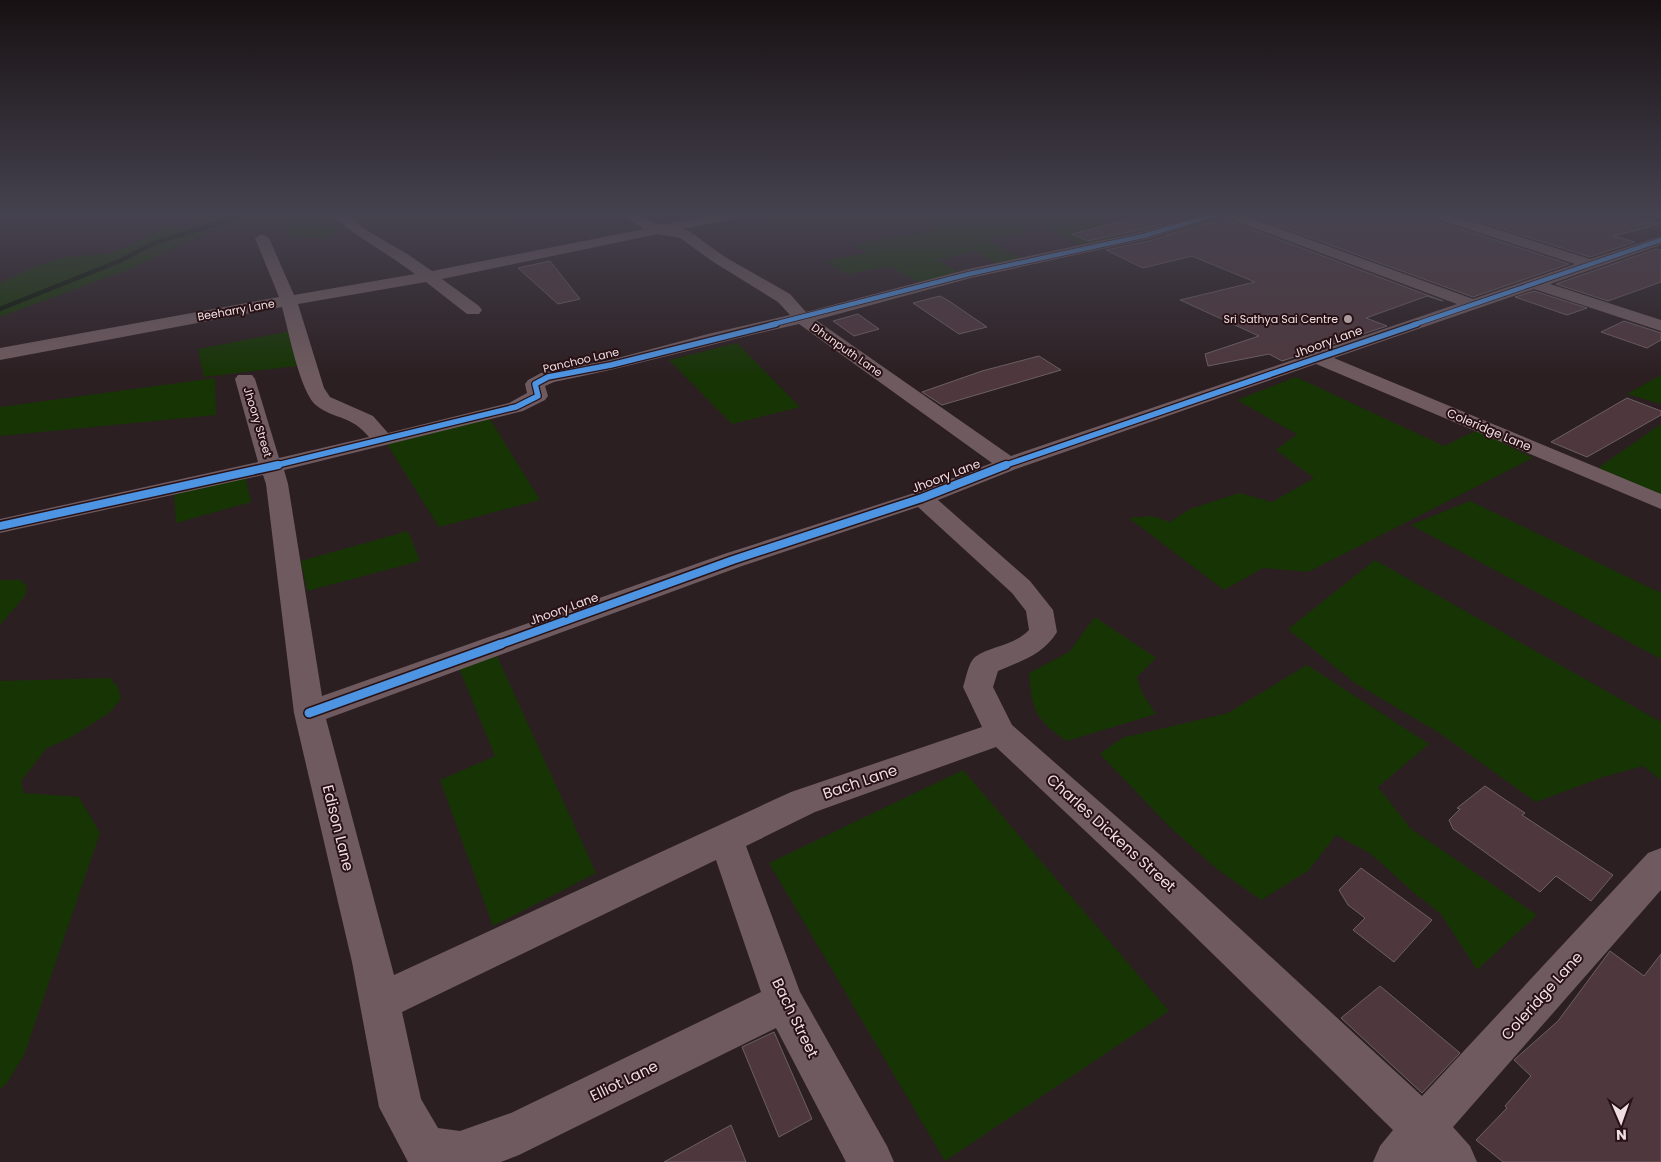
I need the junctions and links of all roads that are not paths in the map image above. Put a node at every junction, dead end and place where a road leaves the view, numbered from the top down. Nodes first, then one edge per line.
1 (275, 268) edge
2 (416, 268) edge
3 (470, 268) edge
4 (734, 268) edge
5 (995, 268) edge
6 (1375, 268) edge
7 (1582, 268) edge
8 (427, 277) junction
9 (1534, 284) junction
10 (288, 300) junction
11 (1472, 304) junction
12 (473, 310) dead end
13 (802, 318) junction
14 (1661, 326) edge
15 (0, 354) edge
16 (1317, 358) junction
17 (245, 379) dead end
18 (384, 440) junction
19 (1008, 464) junction
20 (271, 465) junction
21 (922, 498) junction
22 (1661, 502) edge
23 (0, 526) edge
24 (309, 713) junction
25 (1001, 733) junction
26 (723, 840) junction
27 (1657, 876) edge
28 (380, 1002) junction
29 (784, 1002) junction
30 (1423, 1128) junction
31 (460, 1154) joint
32 (871, 1162) edge
33 (1396, 1162) edge
34 (1454, 1162) edge

1 - 10 street
2 - 8 street
3 - 8 street, Beeharry Lane
4 - 13 street, Dhunputh Lane
5 - 13 street
6 - 11 street
7 - 9 street, Jhoory Lane
8 - 10 street, Beeharry Lane
8 - 12 street
9 - 11 street, Jhoory Lane
9 - 14 street
10 - 15 street, Beeharry Lane
10 - 18 street
11 - 16 street, Jhoory Lane
13 - 18 street, Panchoo Lane
13 - 19 street, Dhunputh Lane
16 - 19 street, Jhoory Lane
16 - 22 street, Coleridge Lane
17 - 20 street, Jhoory Street
18 - 20 street
19 - 21 street, Jhoory Lane
20 - 23 street
20 - 24 street, Edison Lane
21 - 24 street, Jhoory Lane
21 - 25 street, Charles Dickens Street
24 - 28 street, Edison Lane
25 - 26 street, Bach Lane
25 - 30 street, Charles Dickens Street
26 - 28 street, Bach Lane
26 - 29 street, Bach Street
27 - 30 street, Coleridge Lane
28 - 31 street, Edison Lane
29 - 31 street, Elliot Lane
29 - 32 street, Bach Street
30 - 33 street, Coleridge Lane
30 - 34 street, Charles Dickens Street

